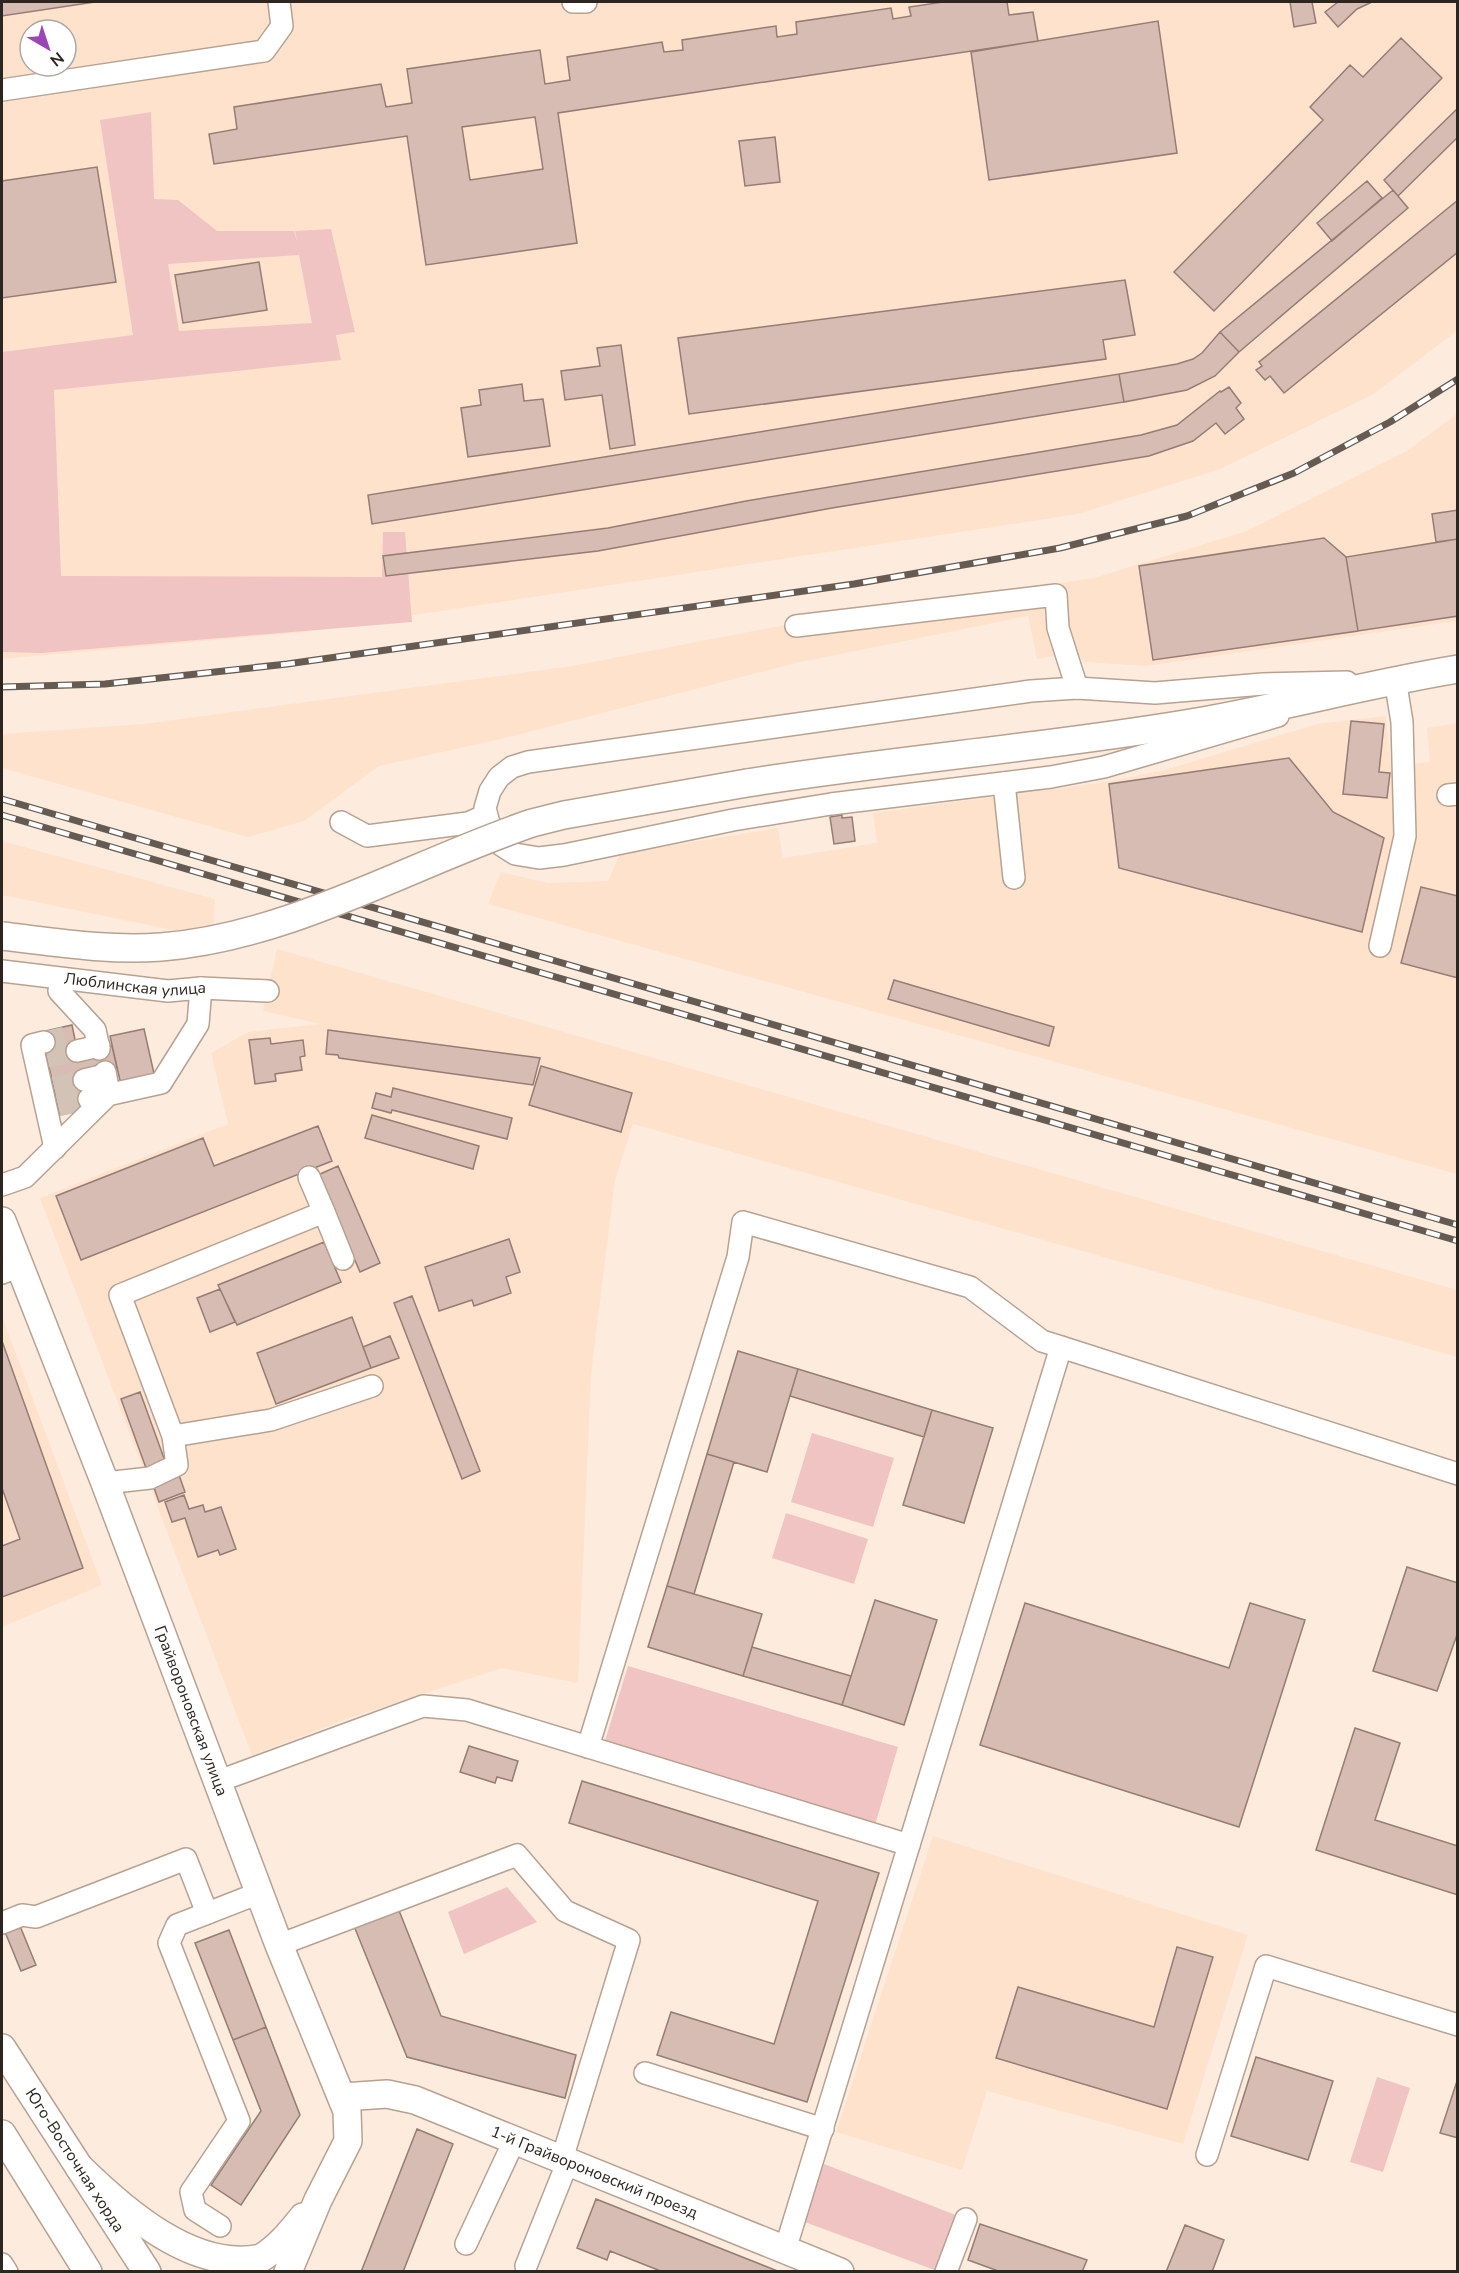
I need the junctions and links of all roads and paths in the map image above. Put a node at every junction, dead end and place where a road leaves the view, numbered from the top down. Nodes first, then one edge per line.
1 (279, 2) edge
2 (573, 2) edge
3 (586, 2) edge
4 (2, 90) edge
5 (796, 626) dead end
6 (1458, 669) edge
7 (1389, 680) junction
8 (1077, 688) junction
9 (1347, 692) junction
10 (1004, 783) junction
11 (486, 815) junction
12 (341, 822) dead end
13 (1014, 878) dead end
14 (2, 936) edge
15 (1380, 946) dead end
16 (2, 971) edge
17 (61, 979) junction
18 (201, 988) junction
19 (268, 991) dead end
20 (76, 1043) tunnel mouth
21 (42, 1053) dead end
22 (55, 1148) junction
23 (309, 1177) dead end
24 (2, 1185) edge
25 (324, 1212) junction
26 (2, 1221) edge
27 (343, 1259) dead end
28 (11, 1269) edge
29 (1061, 1347) junction
30 (372, 1386) dead end
31 (173, 1436) junction
32 (1458, 1474) edge
33 (105, 1484) junction
34 (588, 1748) junction
35 (219, 1781) junction
36 (909, 1845) junction
37 (259, 1893) junction
38 (207, 1913) junction
39 (2, 1923) edge
40 (279, 1945) junction
41 (1458, 2025) edge
42 (2, 2048) edge
43 (645, 2073) dead end
44 (343, 2097) junction
45 (823, 2128) junction
46 (2, 2134) edge
47 (515, 2139) junction
48 (1207, 2155) dead end
49 (565, 2160) junction
50 (79, 2167) junction
51 (37, 2194) junction
52 (318, 2200) junction
53 (966, 2219) dead end
54 (219, 2226) dead end
55 (466, 2244) dead end
56 (785, 2250) junction
57 (2, 2264) edge
58 (526, 2266) dead end
59 (7, 2271) edge
60 (76, 2271) edge
61 (88, 2271) edge
62 (147, 2271) edge
63 (288, 2271) edge
64 (840, 2271) edge
65 (946, 2271) edge

1 - 4 street
2 - 3 street
5 - 8 street
6 - 7 main road
7 - 8 street
7 - 9 main road
7 - 15 street
8 - 11 street
9 - 10 street
9 - 14 main road, bridge
10 - 11 street
10 - 13 street
11 - 12 street
16 - 17 street, Люблинская улица
17 - 18 street, Люблинская улица
17 - 20 street
18 - 19 street, Люблинская улица
18 - 22 street
21 - 22 street
22 - 24 street
23 - 25 street
25 - 27 street
25 - 31 street
26 - 28 main road, Грайвороновская улица
28 - 33 main road, Грайвороновская улица
29 - 32 street
29 - 34 street
29 - 36 street
30 - 31 street
31 - 33 street
33 - 35 main road, Грайвороновская улица
34 - 35 street
34 - 36 street
35 - 37 main road, Грайвороновская улица
36 - 45 street
37 - 38 street
37 - 40 main road, Грайвороновская улица
38 - 39 street
38 - 54 street
40 - 44 main road, Грайвороновская улица
40 - 49 street
41 - 48 street
42 - 50 main road, Юго-Восточная хорда
43 - 45 street
44 - 47 main road, 1-й Грайвороновский проезд
44 - 52 main road, Грайвороновская улица
45 - 56 street
46 - 51 main road
47 - 49 main road, 1-й Грайвороновский проезд
47 - 55 street
49 - 56 main road, 1-й Грайвороновский проезд
49 - 58 street
50 - 52 main road
50 - 62 main road, Юго-Восточная хорда
51 - 60 main road
51 - 61 main road
52 - 63 main road
53 - 65 street
56 - 64 main road, 1-й Грайвороновский проезд
57 - 59 street

